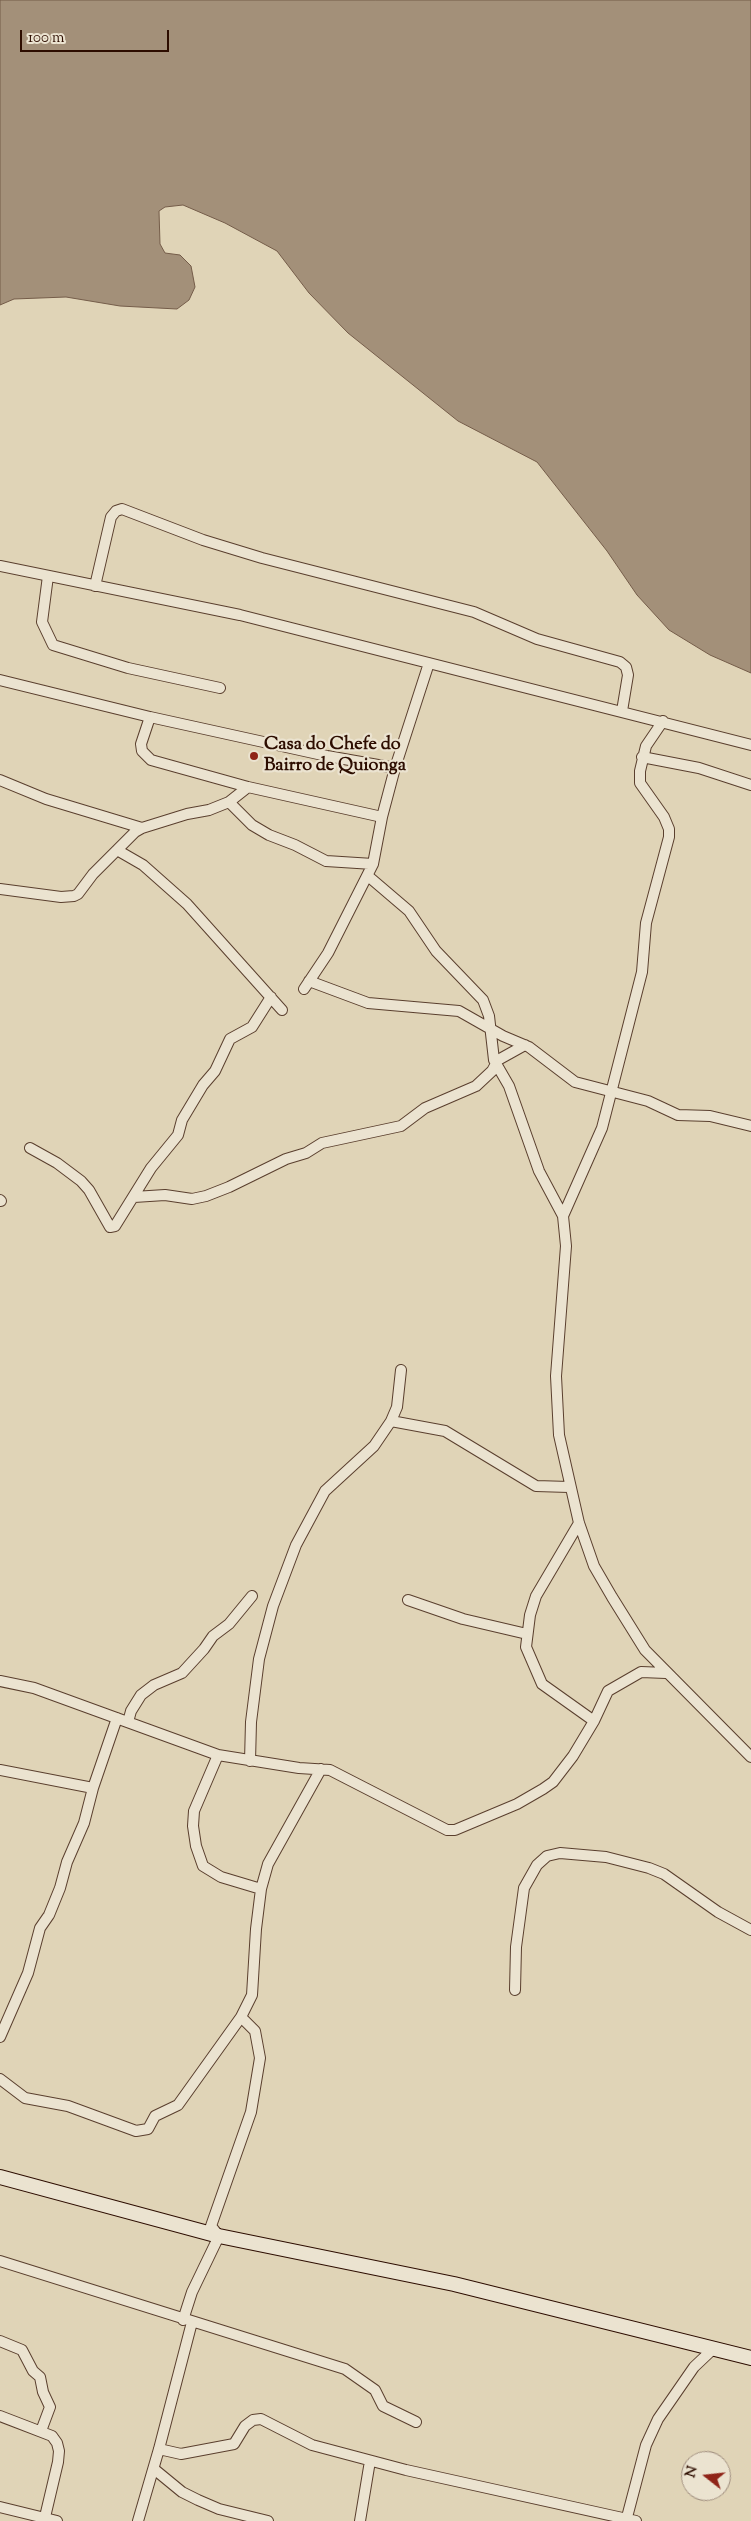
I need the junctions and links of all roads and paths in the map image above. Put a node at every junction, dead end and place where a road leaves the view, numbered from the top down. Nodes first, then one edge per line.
1 (0, 566) edge
2 (48, 576) junction
3 (95, 586) junction
4 (429, 663) junction
5 (0, 680) edge
6 (220, 688) dead end
7 (622, 711) junction
8 (150, 717) junction
9 (663, 721) junction
10 (751, 745) edge
11 (642, 757) junction
12 (395, 768) junction
13 (0, 780) edge
14 (751, 785) edge
15 (248, 787) junction
16 (229, 802) junction
17 (382, 817) junction
18 (142, 828) junction
19 (117, 850) junction
20 (373, 864) junction
21 (368, 876) junction
22 (0, 889) edge
23 (271, 997) junction
24 (282, 1010) dead end
25 (490, 1027) junction
26 (525, 1045) junction
27 (496, 1063) junction
28 (610, 1093) junction
29 (751, 1126) edge
30 (30, 1148) dead end
31 (134, 1197) junction
32 (563, 1216) junction
33 (401, 1370) dead end
34 (391, 1421) junction
35 (569, 1487) junction
36 (579, 1523) junction
37 (252, 1596) dead end
38 (408, 1600) dead end
39 (527, 1634) junction
40 (666, 1673) junction
41 (0, 1681) edge
42 (117, 1718) junction
43 (128, 1722) junction
44 (594, 1722) junction
45 (218, 1755) junction
46 (751, 1757) edge
47 (250, 1761) junction
48 (321, 1769) junction
49 (0, 1770) edge
50 (93, 1788) junction
51 (261, 1889) junction
52 (751, 1930) edge
53 (515, 1990) dead end
54 (241, 2017) junction
55 (0, 2036) edge
56 (0, 2079) edge
57 (0, 2177) edge
58 (219, 2236) junction
59 (0, 2262) edge
60 (188, 2321) junction
61 (0, 2341) edge
62 (713, 2349) junction
63 (751, 2358) edge
64 (0, 2416) edge
65 (416, 2422) dead end
66 (41, 2431) junction
67 (159, 2449) junction
68 (370, 2461) junction
69 (154, 2469) junction
70 (4, 2509) edge
71 (44, 2517) junction
72 (629, 2520) edge
73 (6, 2521) edge
74 (57, 2521) edge
75 (138, 2521) edge
76 (268, 2521) edge
77 (360, 2521) edge

1 - 2 street
2 - 3 street
2 - 6 street
3 - 4 street
3 - 7 street
4 - 7 street
4 - 12 street
5 - 8 street
7 - 9 street
8 - 12 street
8 - 15 street
9 - 10 street
9 - 11 street
11 - 14 street
11 - 28 street
12 - 17 street
13 - 18 street
15 - 16 street
15 - 17 street
16 - 18 street
16 - 20 street
17 - 20 street
18 - 19 street
19 - 22 street
19 - 23 street
20 - 21 street
21 - 25 street
21 - 25 street
23 - 24 street
23 - 31 street
25 - 26 street
25 - 27 street
26 - 27 street
26 - 28 street
27 - 31 street
27 - 32 street
28 - 29 street
28 - 32 street
30 - 31 street
32 - 35 street
33 - 34 street
34 - 35 street
34 - 47 street
35 - 36 street
36 - 39 street
36 - 40 street
37 - 43 street
38 - 39 street
39 - 44 street
40 - 44 street
40 - 46 street
41 - 42 street
42 - 43 street
42 - 50 street
43 - 45 street
44 - 48 street
45 - 47 street
45 - 51 street
47 - 48 street
48 - 51 street
49 - 50 street
50 - 55 street
51 - 54 street
52 - 53 street
54 - 56 street
54 - 58 street
57 - 58 main road
58 - 60 street
58 - 62 main road
59 - 60 street
60 - 65 street
60 - 67 street
61 - 66 street
62 - 63 main road
62 - 72 street
64 - 66 street
66 - 71 street
67 - 68 street
67 - 69 street
68 - 72 street
68 - 77 street
69 - 75 street
69 - 76 street
70 - 71 street
70 - 73 street
71 - 74 street

